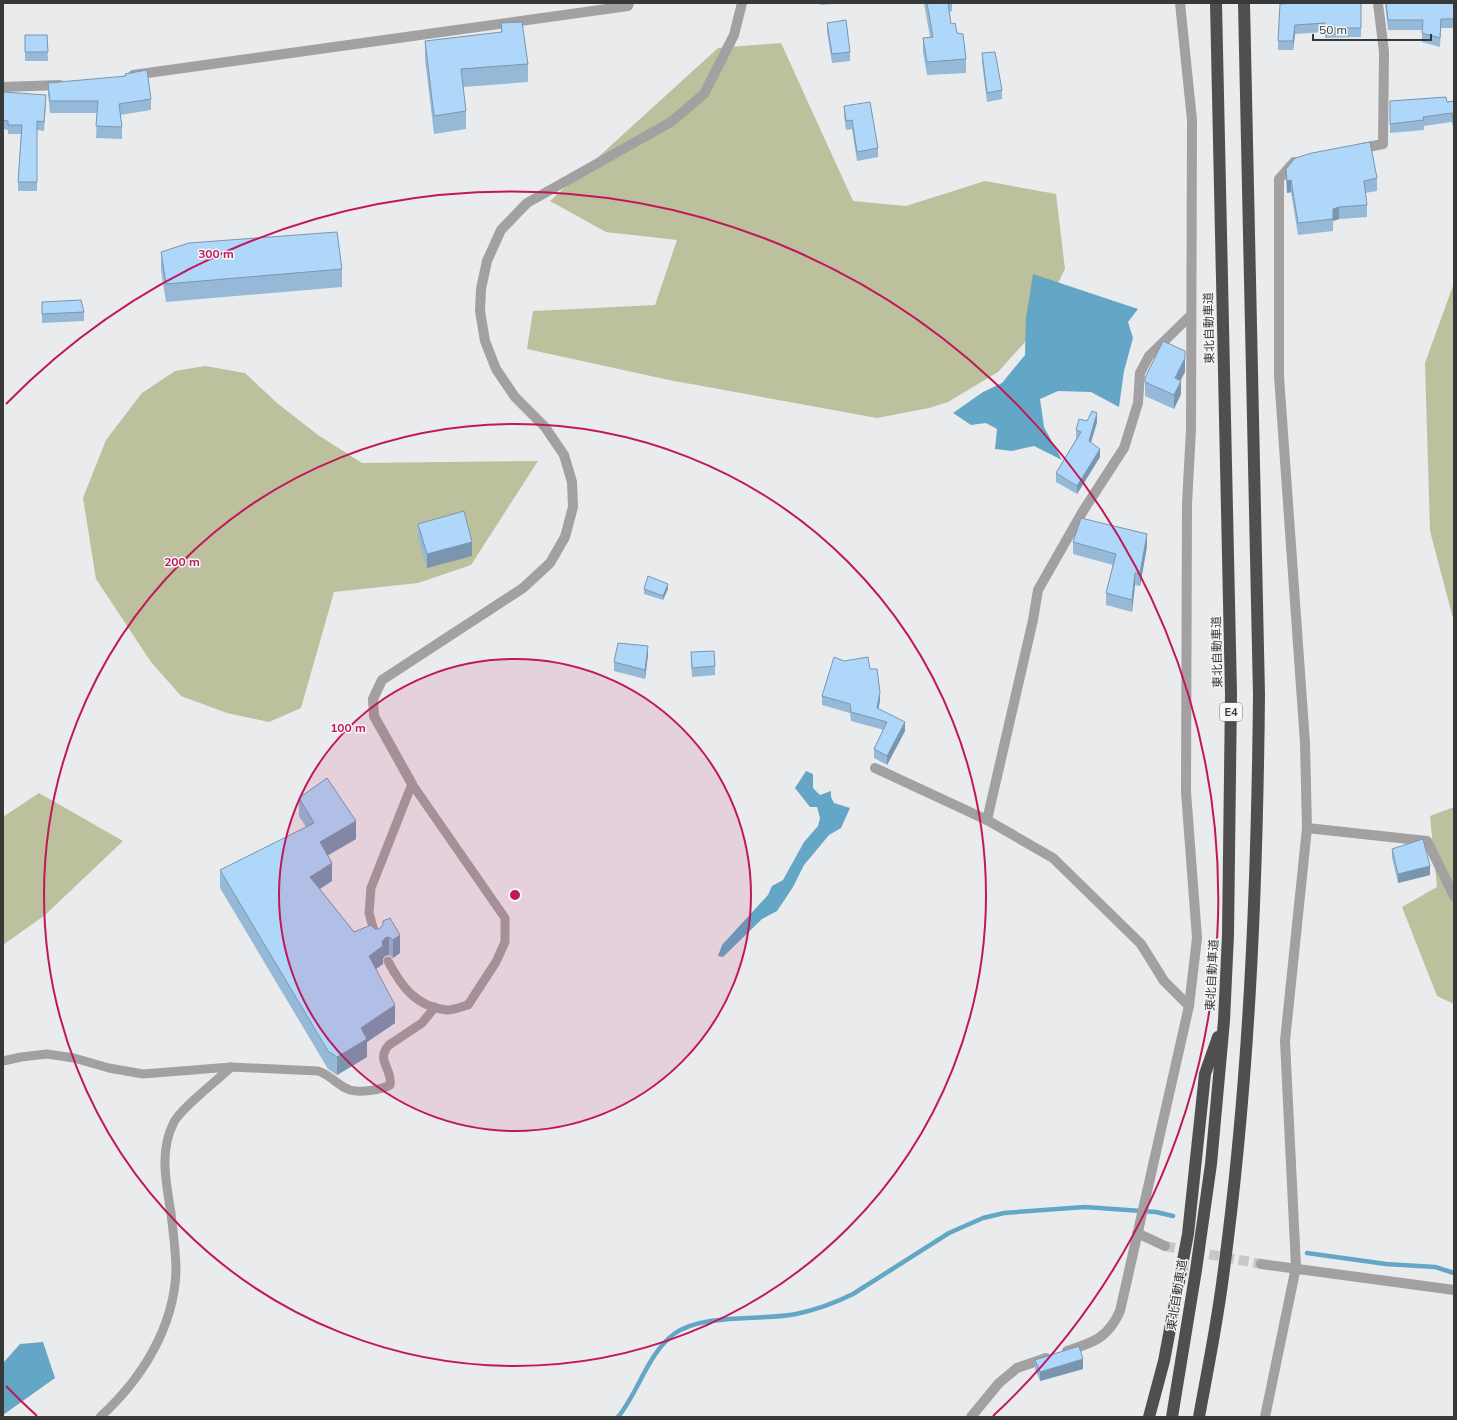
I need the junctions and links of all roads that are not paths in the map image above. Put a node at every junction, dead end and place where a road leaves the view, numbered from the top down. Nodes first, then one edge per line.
1 (629, 3) edge
2 (742, 3) edge
3 (1180, 3) edge
4 (1216, 3) edge
5 (1244, 3) edge
6 (1378, 3) edge
7 (127, 76) edge
8 (72, 83) edge
9 (3, 87) edge
10 (1346, 152) edge
11 (1300, 160) edge
12 (1190, 316) junction
13 (874, 768) dead end
14 (412, 784) junction
15 (987, 820) junction
16 (1307, 828) junction
17 (1454, 896) edge
18 (377, 941) edge
19 (388, 961) dead end
20 (1189, 1006) junction
21 (435, 1007) junction
22 (1224, 1021) junction
23 (3, 1061) edge
24 (231, 1068) junction
25 (1137, 1233) junction
26 (1166, 1246) tunnel mouth
27 (1261, 1264) tunnel mouth
28 (1296, 1267) junction
29 (1454, 1290) edge
30 (100, 1417) edge
31 (971, 1417) edge
32 (1149, 1417) edge
33 (1172, 1417) edge
34 (1199, 1417) edge
35 (1265, 1417) edge

1 - 7 street
2 - 14 street
3 - 12 street
4 - 22 highway, 東北自動車道 / E4
5 - 34 highway, E4
6 - 10 street
8 - 9 street
11 - 16 street
12 - 15 street
12 - 20 street
13 - 15 street
14 - 18 lane
14 - 21 lane
15 - 20 street
16 - 17 street
16 - 28 street
19 - 21 lane
20 - 25 street
21 - 24 lane
22 - 32 highway
22 - 33 highway, 東北自動車道 / E4
23 - 24 lane
24 - 30 lane
25 - 26 street
25 - 31 street
27 - 28 street
28 - 29 street
28 - 35 street

